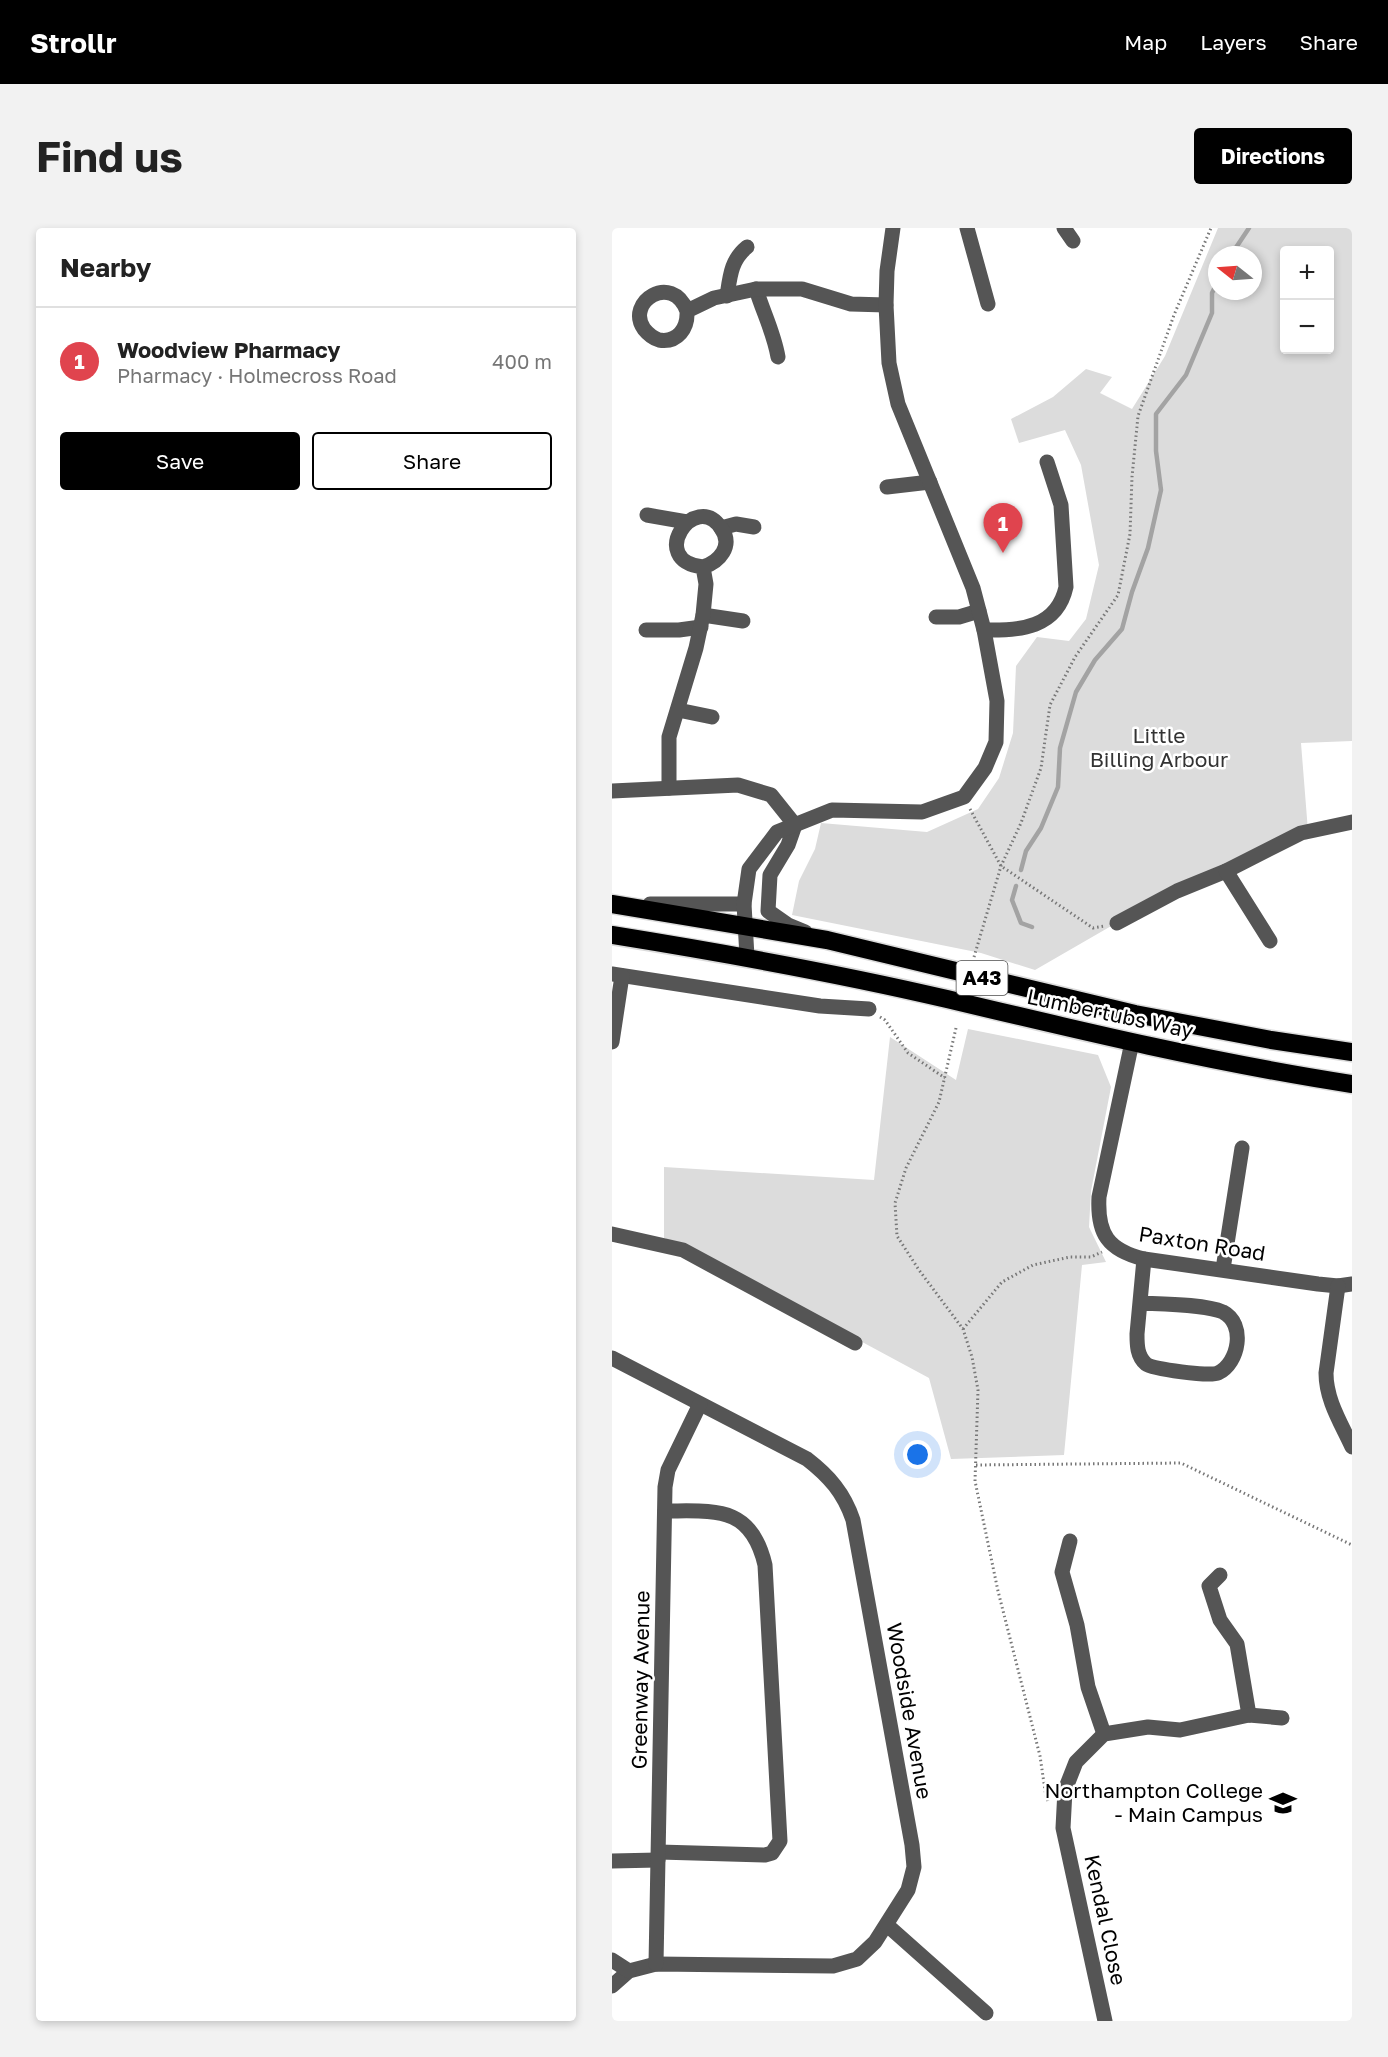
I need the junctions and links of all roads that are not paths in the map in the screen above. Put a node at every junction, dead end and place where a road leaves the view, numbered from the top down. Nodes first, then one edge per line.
1 (893, 228) edge
2 (967, 228) edge
3 (747, 247) dead end
4 (756, 289) junction
5 (727, 296) junction
6 (886, 304) junction
7 (988, 304) dead end
8 (687, 311) dead end
9 (778, 357) dead end
10 (1047, 462) dead end
11 (930, 482) junction
12 (887, 487) dead end
13 (647, 515) dead end
14 (687, 522) junction
15 (754, 526) dead end
16 (721, 528) junction
17 (703, 567) junction
18 (979, 611) junction
19 (936, 617) dead end
20 (702, 621) junction
21 (743, 621) dead end
22 (646, 630) dead end
23 (984, 630) junction
24 (678, 710) junction
25 (712, 717) dead end
26 (669, 788) junction
27 (612, 790) edge
28 (1352, 822) edge
29 (795, 825) junction
30 (1226, 871) junction
31 (615, 904) edge
32 (744, 904) junction
33 (1117, 923) road end
34 (744, 926) junction
35 (612, 935) edge
36 (828, 940) junction
37 (1270, 941) dead end
38 (747, 957) junction
39 (617, 975) edge
40 (869, 1009) road end
41 (612, 1042) edge
42 (1132, 1042) junction
43 (1352, 1053) edge
44 (1352, 1084) edge
45 (1242, 1148) dead end
46 (612, 1234) edge
47 (1144, 1259) junction
48 (1223, 1269) junction
49 (1345, 1285) edge
50 (1140, 1303) junction
51 (855, 1343) dead end
52 (612, 1358) edge
53 (700, 1404) junction
54 (1352, 1446) edge
55 (665, 1510) junction
56 (1070, 1541) dead end
57 (1220, 1575) dead end
58 (1249, 1715) junction
59 (1282, 1718) dead end
60 (1104, 1734) junction
61 (658, 1856) junction
62 (612, 1861) edge
63 (887, 1925) junction
64 (612, 1960) edge
65 (656, 1964) junction
66 (629, 1971) junction
67 (612, 1986) edge
68 (986, 2013) dead end
69 (1105, 2021) edge

1 - 6 street
2 - 7 street
3 - 5 street
4 - 5 street
4 - 6 street
4 - 9 street
5 - 8 street
6 - 11 street
10 - 23 street
11 - 12 street
11 - 18 street
13 - 14 street
14 - 16 street
14 - 17 street
15 - 16 street
16 - 17 street
17 - 20 street
18 - 19 street
18 - 23 street
20 - 21 street
20 - 22 street
20 - 24 street
23 - 29 street
24 - 25 street
24 - 26 street
26 - 27 street
26 - 29 street
28 - 30 street
29 - 32 street
29 - 36 street
30 - 33 street
30 - 37 street
31 - 32 street, Lumbertubs Way
31 - 34 highway, Lumbertubs Way / A43
32 - 34 street
34 - 36 highway, Lumbertubs Way / A43
34 - 38 street
35 - 38 highway, Lumbertubs Way / A43
36 - 43 highway, Lumbertubs Way / A43
38 - 42 highway, Lumbertubs Way / A43
39 - 40 street
39 - 41 street
42 - 44 highway, Lumbertubs Way / A43
42 - 47 street, Paxton Road
45 - 48 street
46 - 51 street
47 - 48 street, Paxton Road
47 - 50 street
48 - 49 street, Paxton Road
49 - 54 street
50 - 50 street
52 - 53 street, Woodside Avenue
53 - 55 street, Greenway Avenue
53 - 63 street, Woodside Avenue
55 - 61 street, Greenway Avenue
55 - 61 street
56 - 60 street
57 - 58 street
58 - 59 street
58 - 60 street
60 - 69 street, Kendal Close
61 - 62 street
61 - 65 street, Greenway Avenue
63 - 65 street, Woodside Avenue
63 - 68 street
64 - 66 street
65 - 66 street, Woodside Avenue
66 - 67 street, Woodside Avenue

